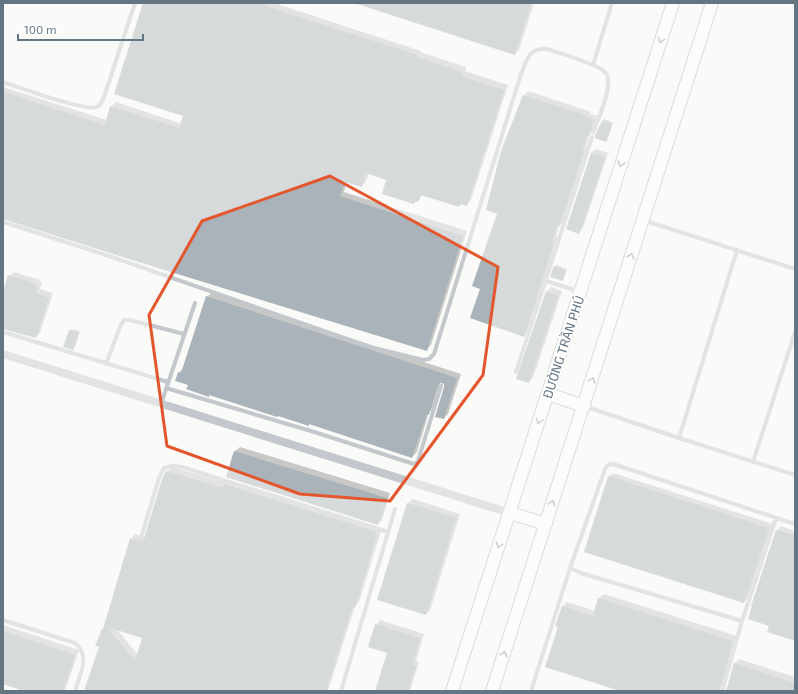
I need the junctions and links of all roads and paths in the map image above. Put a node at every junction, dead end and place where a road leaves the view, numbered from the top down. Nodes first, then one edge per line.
1 (135, 3) edge
2 (612, 3) edge
3 (673, 3) edge
4 (712, 3) edge
5 (593, 65) junction
6 (3, 82) edge
7 (593, 132) dead end
8 (592, 137) dead end
9 (643, 220) junction
10 (3, 222) edge
11 (737, 250) junction
12 (795, 269) edge
13 (546, 281) junction
14 (581, 292) junction
15 (195, 303) dead end
16 (3, 332) edge
17 (795, 332) edge
18 (184, 334) junction
19 (3, 354) edge
20 (106, 364) junction
21 (516, 372) dead end
22 (168, 382) junction
23 (441, 386) dead end
24 (166, 388) junction
25 (548, 394) junction
26 (161, 404) junction
27 (584, 406) junction
28 (679, 438) junction
29 (753, 462) junction
30 (795, 475) edge
31 (395, 509) dead end
32 (510, 513) junction
33 (776, 518) junction
34 (546, 524) junction
35 (795, 524) edge
36 (388, 532) junction
37 (141, 538) dead end
38 (570, 568) junction
39 (3, 620) edge
40 (742, 621) junction
41 (75, 691) edge
42 (340, 691) edge
43 (452, 691) edge
44 (492, 691) edge
45 (532, 691) edge
46 (722, 691) edge

1 - 6 lane
2 - 5 lane
3 -> 14 main road, ĐƯỜNG TRẦN PHÚ
4 - 9 main road
5 - 7 lane
5 - 10 lane
8 - 13 lane
9 - 11 lane
27 -> 9 main road
11 - 12 lane
11 - 28 lane
13 - 14 lane
13 - 21 lane
14 - 25 main road, ĐƯỜNG TRẦN PHÚ
15 - 18 lane
16 - 20 lane
17 - 29 lane
18 - 20 lane
18 - 22 lane
19 - 26 street
20 - 22 lane
22 - 24 lane
23 - 24 lane
24 - 26 lane
25 - 27 main road
25 -> 32 main road, ĐƯỜNG TRẦN PHÚ
26 - 32 street
27 - 28 lane
34 -> 27 main road
28 - 29 lane
29 - 30 lane
31 - 36 lane
32 - 34 main road
32 -> 43 main road, ĐƯỜNG TRẦN PHÚ
33 - 35 lane
33 - 38 lane
33 - 40 lane
44 -> 34 main road
36 - 37 lane
36 - 42 lane
38 - 40 lane
38 - 45 lane
39 - 41 lane
40 - 46 lane

